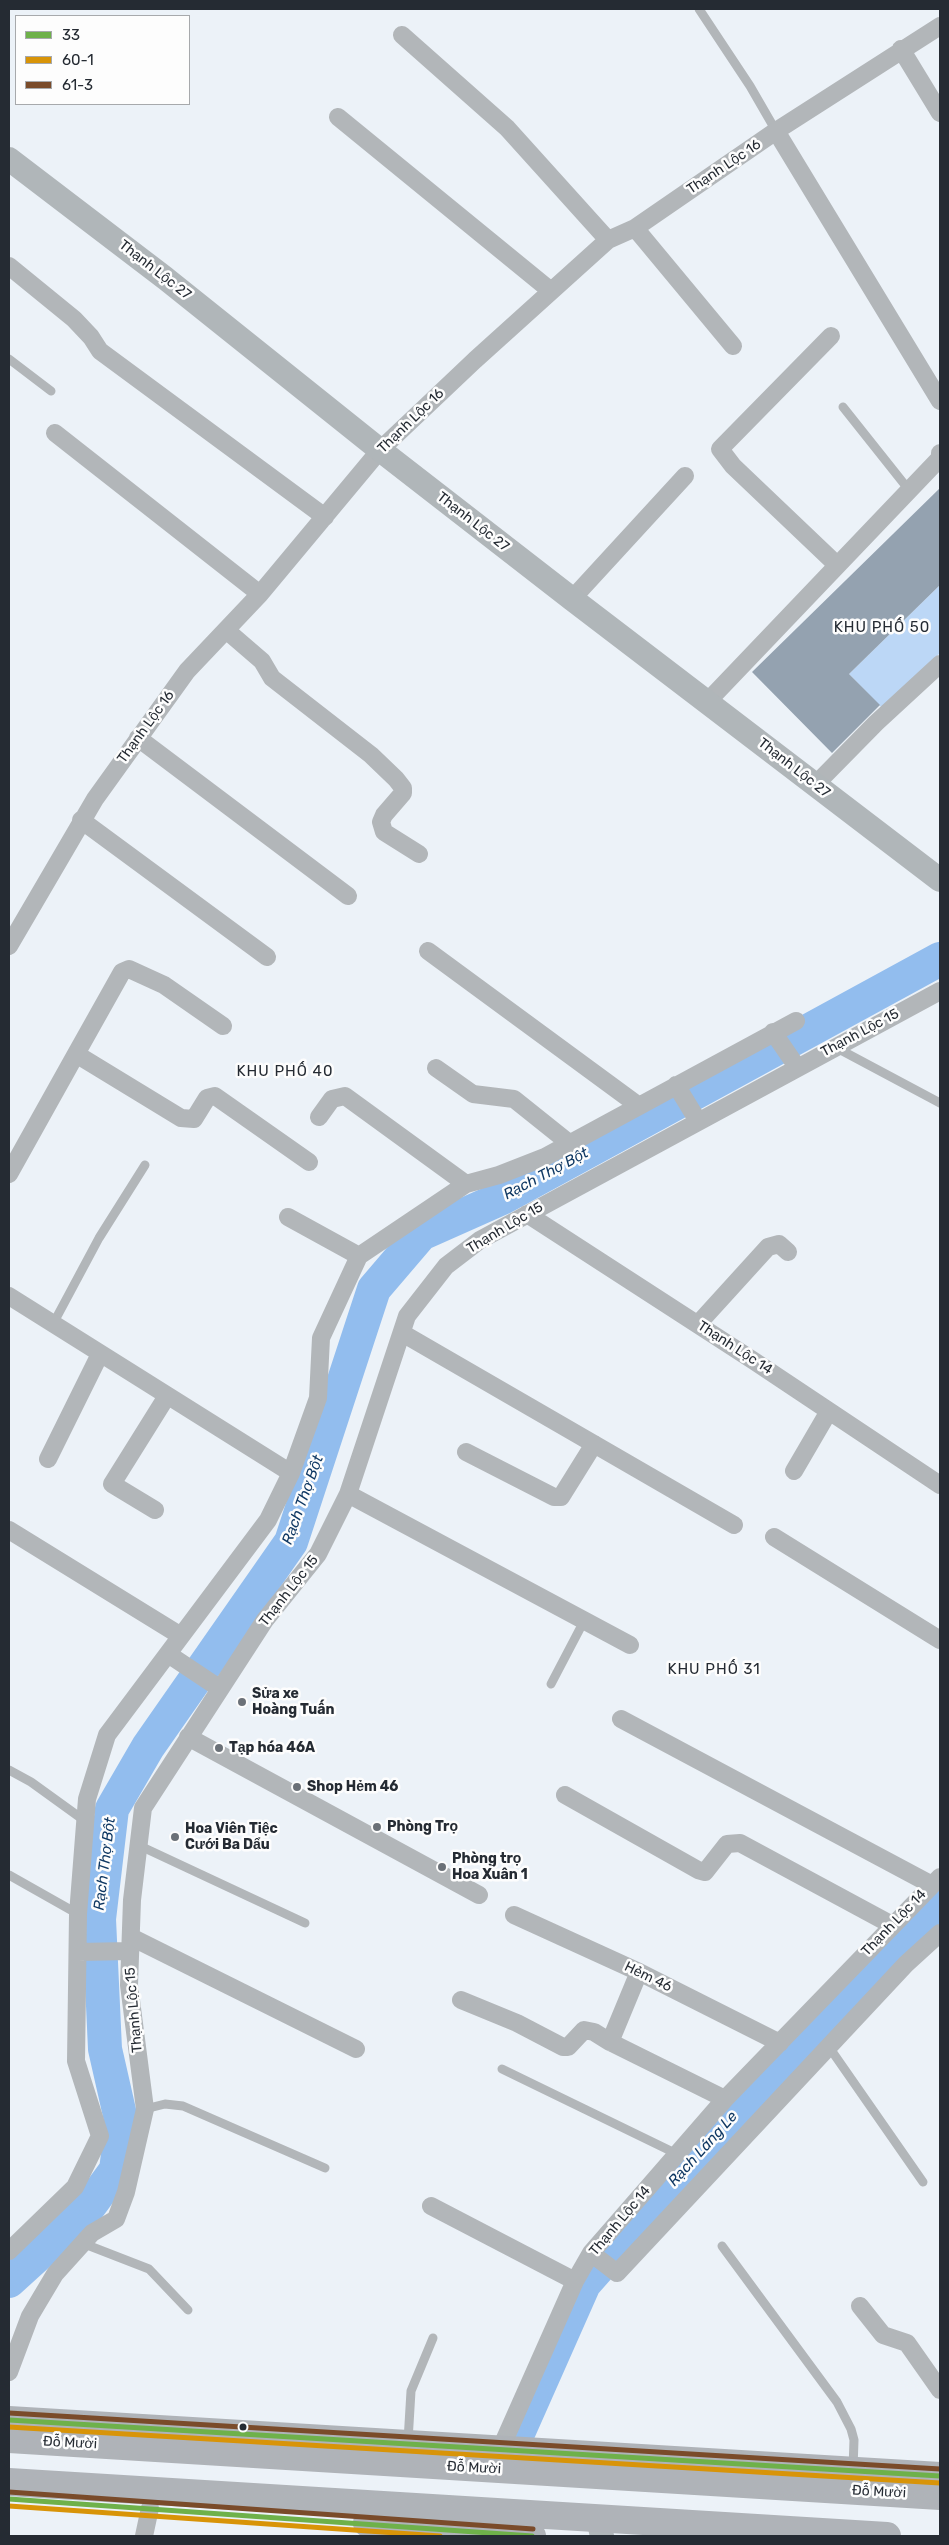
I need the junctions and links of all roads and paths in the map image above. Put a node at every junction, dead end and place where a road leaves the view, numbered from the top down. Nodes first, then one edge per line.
1 (699, 9) edge
2 (940, 26) edge
3 (402, 35) dead end
4 (901, 49) junction
5 (940, 113) edge
6 (338, 117) dead end
7 (776, 131) junction
8 (9, 159) edge
9 (635, 228) junction
10 (608, 240) junction
11 (9, 266) edge
12 (551, 292) junction
13 (831, 336) dead end
14 (733, 346) dead end
15 (9, 359) edge
16 (51, 391) dead end
17 (940, 401) edge
18 (843, 407) dead end
19 (55, 433) dead end
20 (380, 450) junction
21 (940, 453) edge
22 (685, 476) dead end
23 (909, 490) junction
24 (324, 517) junction
25 (837, 565) junction
26 (260, 594) junction
27 (572, 599) junction
28 (226, 630) junction
29 (940, 664) edge
30 (708, 701) junction
31 (138, 738) junction
32 (816, 785) junction
33 (81, 820) junction
34 (418, 854) dead end
35 (940, 880) edge
36 (348, 896) dead end
37 (9, 946) edge
38 (428, 951) dead end
39 (267, 957) dead end
40 (940, 991) edge
41 (796, 1021) dead end
42 (223, 1026) dead end
43 (773, 1032) junction
44 (834, 1046) junction
45 (76, 1054) junction
46 (797, 1067) junction
47 (436, 1068) dead end
48 (676, 1085) junction
49 (940, 1104) edge
50 (639, 1106) junction
51 (319, 1117) dead end
52 (698, 1121) junction
53 (569, 1143) junction
54 (309, 1162) dead end
55 (145, 1164) dead end
56 (9, 1174) edge
57 (466, 1184) junction
58 (527, 1214) junction
59 (288, 1217) dead end
60 (788, 1252) dead end
61 (359, 1256) junction
62 (9, 1296) edge
63 (53, 1324) junction
64 (698, 1324) junction
65 (402, 1333) junction
66 (100, 1354) junction
67 (167, 1396) junction
68 (829, 1411) junction
69 (594, 1444) junction
70 (466, 1452) dead end
71 (48, 1459) dead end
72 (794, 1471) dead end
73 (291, 1473) junction
74 (940, 1485) edge
75 (348, 1494) junction
76 (155, 1510) dead end
77 (734, 1525) dead end
78 (9, 1530) edge
79 (774, 1537) dead end
80 (584, 1620) junction
81 (181, 1636) junction
82 (940, 1640) edge
83 (630, 1645) dead end
84 (168, 1654) junction
85 (551, 1684) dead end
86 (220, 1688) junction
87 (621, 1719) dead end
88 (188, 1737) junction
89 (9, 1770) edge
90 (565, 1795) dead end
91 (85, 1821) junction
92 (138, 1845) junction
93 (9, 1875) edge
94 (936, 1881) edge
95 (479, 1895) dead end
96 (78, 1914) junction
97 (514, 1915) dead end
98 (305, 1923) dead end
99 (892, 1924) junction
100 (940, 1933) edge
101 (130, 1944) junction
102 (78, 1952) junction
103 (639, 1972) junction
104 (461, 2000) dead end
105 (610, 2042) junction
106 (780, 2043) junction
107 (829, 2047) junction
108 (356, 2049) dead end
109 (502, 2069) dead end
110 (725, 2099) junction
111 (145, 2110) junction
112 (677, 2154) junction
113 (325, 2168) dead end
114 (923, 2182) dead end
115 (431, 2206) dead end
116 (82, 2243) junction
117 (722, 2246) dead end
118 (9, 2251) edge
119 (591, 2253) junction
120 (575, 2281) junction
121 (860, 2306) dead end
122 (188, 2310) dead end
123 (433, 2338) dead end
124 (9, 2372) edge
125 (940, 2390) edge
126 (9, 2420) edge
127 (9, 2439) edge
128 (408, 2444) junction
129 (500, 2450) junction
130 (853, 2471) junction
131 (940, 2476) edge
132 (9, 2482) edge
133 (940, 2496) edge
134 (9, 2499) edge
135 (150, 2508) junction
136 (600, 2527) edge
137 (144, 2536) edge
138 (532, 2536) edge
139 (887, 2536) edge

1 - 7 lane
2 - 4 street, Thạnh Lộc 16
3 - 10 street
4 - 5 street
4 - 7 street, Thạnh Lộc 16
6 - 12 street
7 - 9 street, Thạnh Lộc 16
7 - 17 street
8 - 20 street, Thạnh Lộc 27
9 - 10 street, Thạnh Lộc 16
9 - 14 street
10 - 12 street, Thạnh Lộc 16
11 - 24 street
12 - 20 street, Thạnh Lộc 16
13 - 25 street
15 - 16 lane
18 - 23 lane
19 - 26 street
20 - 24 street, Thạnh Lộc 16
20 - 27 street, Thạnh Lộc 27
21 - 23 street
22 - 27 street
23 - 25 street
24 - 26 street, Thạnh Lộc 16
25 - 30 street
26 - 28 street, Thạnh Lộc 16
27 - 30 street, Thạnh Lộc 27
28 - 31 street, Thạnh Lộc 16
28 - 34 street
29 - 32 street
30 - 32 street, Thạnh Lộc 27
31 - 33 street, Thạnh Lộc 16
31 - 36 street
32 - 35 street, Thạnh Lộc 27
33 - 37 street, Thạnh Lộc 16
33 - 39 street
38 - 50 street
40 - 44 street, Thạnh Lộc 15
41 - 43 street
42 - 45 street
43 - 46 street
43 - 48 street
44 - 46 street, Thạnh Lộc 15
44 - 49 lane
45 - 54 street
45 - 56 street
46 - 52 street, Thạnh Lộc 15
47 - 53 street
48 - 50 street
48 - 52 street
50 - 53 street
51 - 57 street
52 - 58 street, Thạnh Lộc 15
53 - 57 street
55 - 63 lane
57 - 61 street
58 - 64 street, Thạnh Lộc 14
58 - 65 street, Thạnh Lộc 15
59 - 61 street
60 - 64 street
61 - 73 street
62 - 63 street
63 - 66 street
64 - 68 street, Thạnh Lộc 14
65 - 69 street
65 - 75 street, Thạnh Lộc 15
66 - 67 street
66 - 71 street
67 - 73 street
67 - 76 street
68 - 72 street
68 - 74 street, Thạnh Lộc 14
69 - 70 street
69 - 77 street
73 - 81 street
75 - 80 street
75 - 86 street, Thạnh Lộc 15
78 - 81 street
79 - 82 street
80 - 83 street
80 - 85 lane
81 - 84 street
84 - 86 street
84 - 91 street
86 - 88 street, Thạnh Lộc 15
87 - 94 street
88 - 92 street, Thạnh Lộc 15
88 - 95 street
89 - 91 lane
90 - 99 street
91 - 96 street
92 - 98 lane
92 - 101 street, Thạnh Lộc 15
93 - 96 lane
94 - 99 street, Thạnh Lộc 14
96 - 102 street
97 - 103 street, Hẻm 46
99 - 106 street, Thạnh Lộc 14
100 - 107 street
101 - 102 street
101 - 108 street
101 - 111 street, Thạnh Lộc 15
102 - 118 street
103 - 105 street
103 - 106 street, Hẻm 46
104 - 105 street
105 - 110 street
106 - 110 street, Thạnh Lộc 14
107 - 114 lane
107 - 119 street
109 - 112 lane
110 - 112 street, Thạnh Lộc 14
111 - 113 lane
111 - 116 street, Thạnh Lộc 15
112 - 119 street, Thạnh Lộc 14
115 - 120 street
116 - 122 lane
116 - 124 street, Thạnh Lộc 15
117 - 130 lane
119 - 120 street, Thạnh Lộc 14
120 - 129 street, Thạnh Lộc 14
121 - 125 street
123 - 128 lane
126 - 128 highway, Đỗ Mười
127 - 133 highway, Đỗ Mười
128 - 129 highway, Đỗ Mười
129 - 130 highway, Đỗ Mười
130 - 131 highway, Đỗ Mười
132 - 136 highway
134 - 135 highway
135 - 137 street
135 - 138 highway
136 - 139 highway

